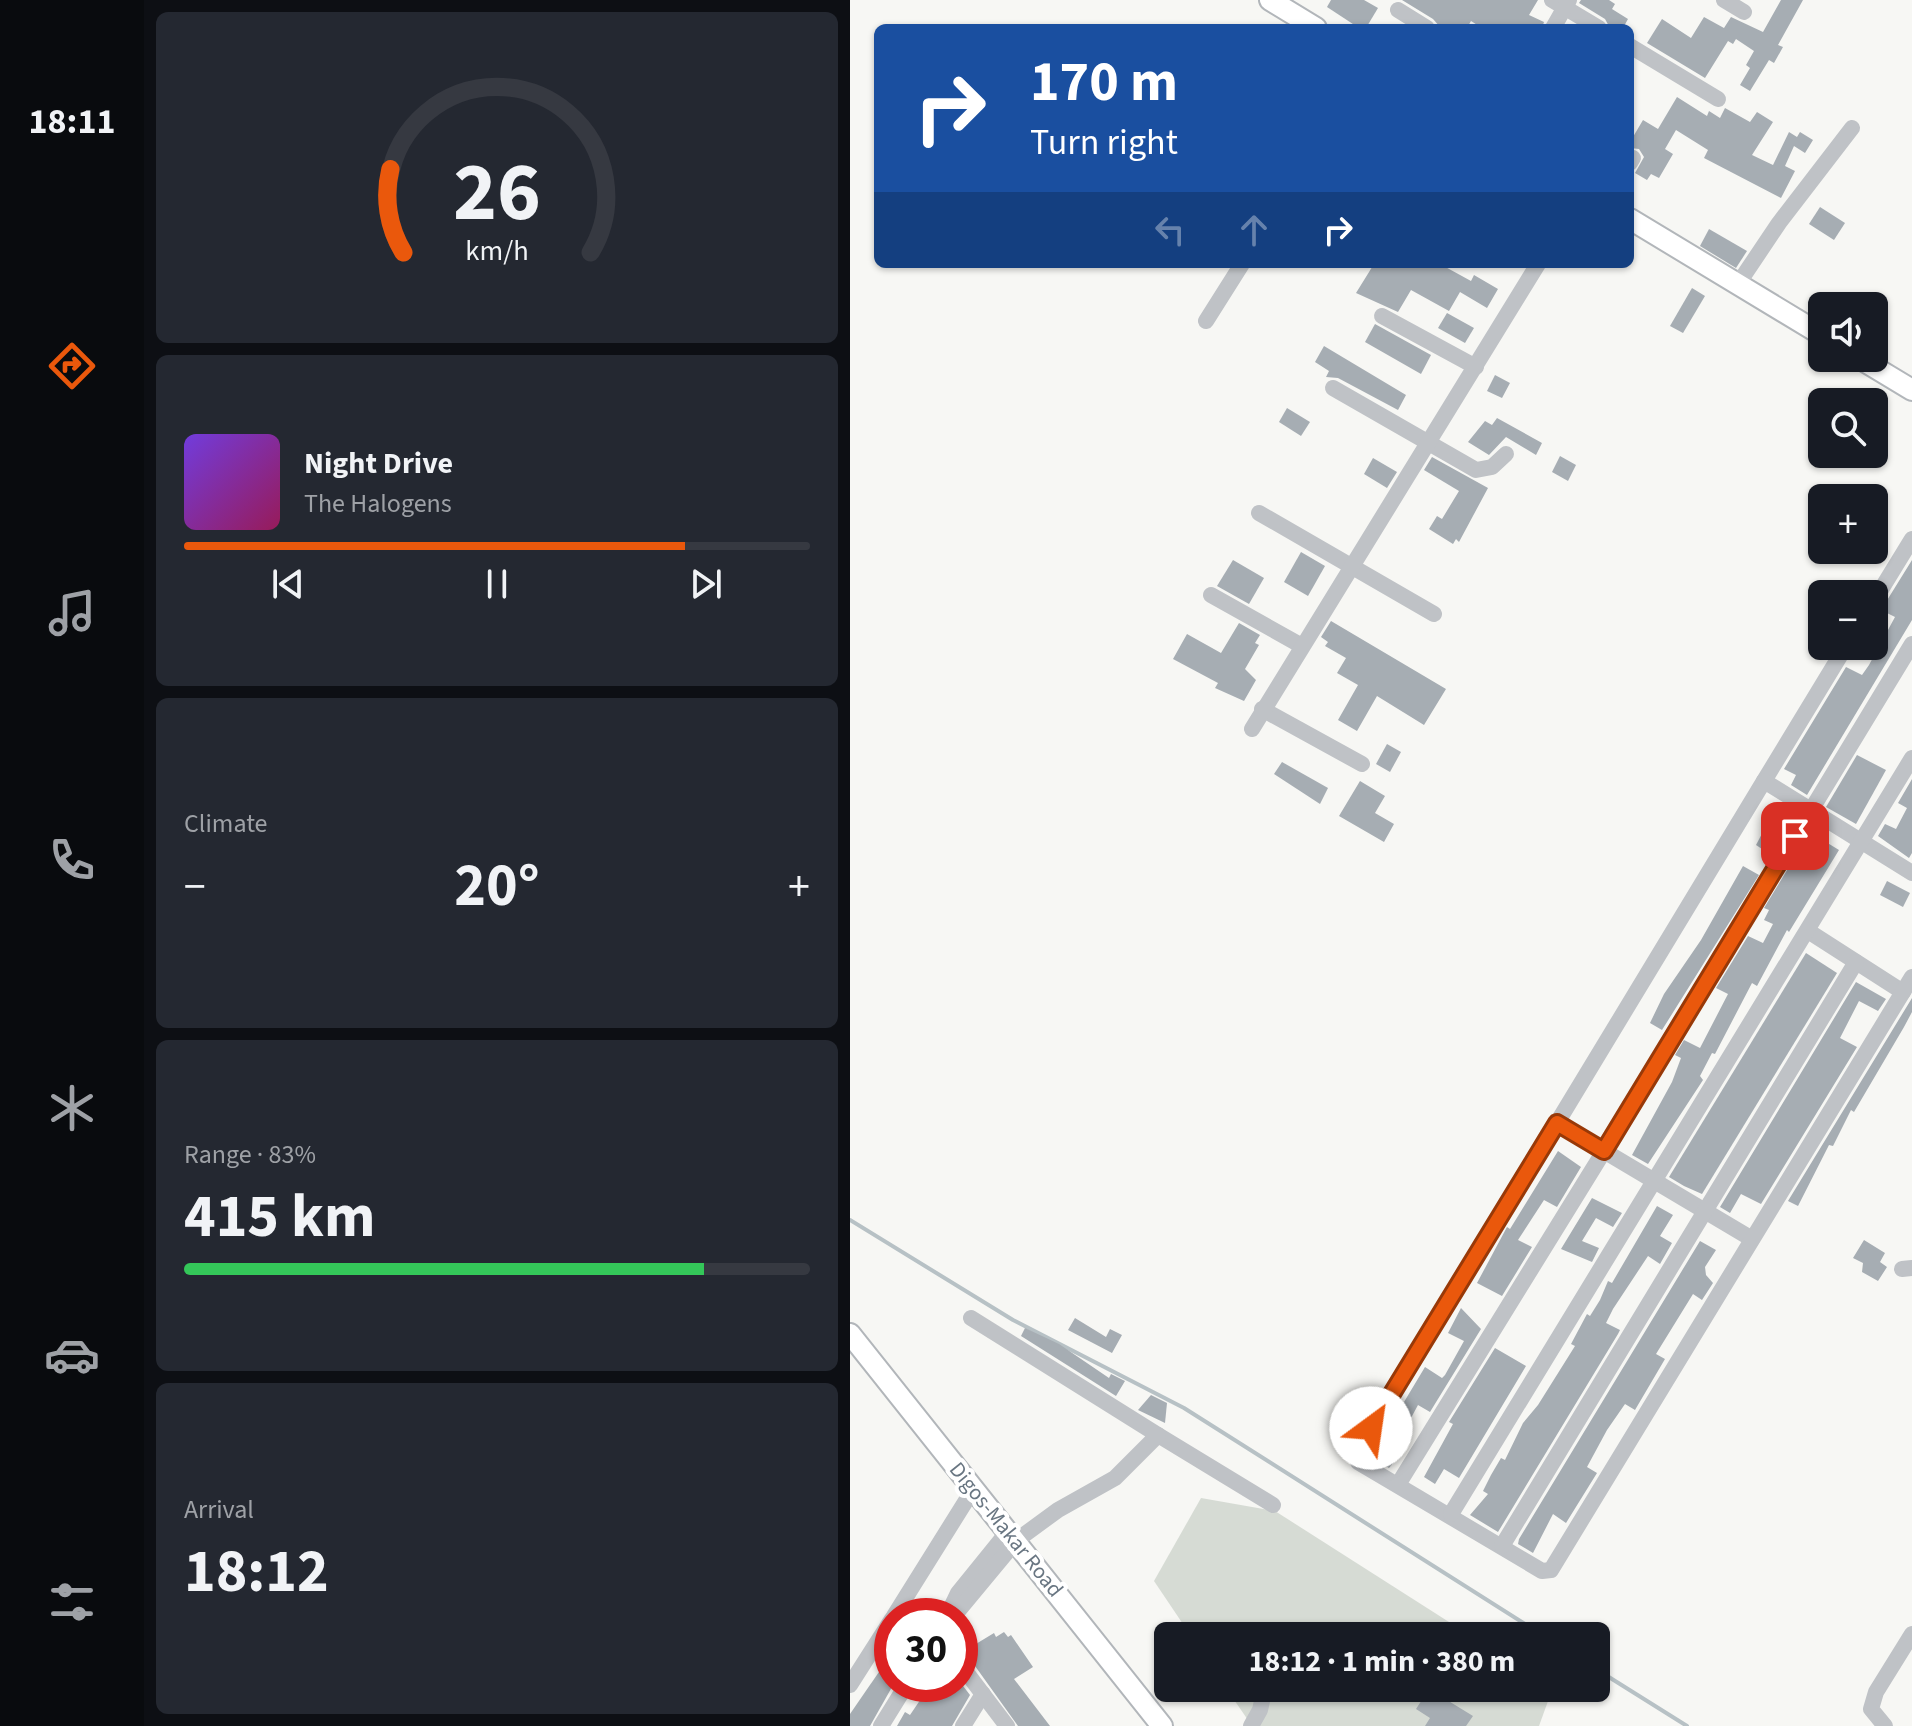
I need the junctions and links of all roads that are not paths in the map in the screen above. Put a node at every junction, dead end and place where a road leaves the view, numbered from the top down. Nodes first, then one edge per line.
1 (1270, 0) edge
2 (1724, 0) edge
3 (1562, 3) edge
4 (1398, 10) dead end
5 (1744, 12) dead end
6 (1309, 24) edge
7 (1421, 24) edge
8 (1554, 24) edge
9 (1593, 24) edge
10 (1634, 48) edge
11 (1718, 99) dead end
12 (1852, 128) dead end
13 (1634, 221) edge
14 (1239, 268) edge
15 (1536, 268) edge
16 (1738, 284) junction
17 (1382, 316) dead end
18 (1206, 321) dead end
19 (1808, 326) edge
20 (1476, 367) junction
21 (1882, 372) edge
22 (1333, 388) dead end
23 (1912, 390) edge
24 (1430, 443) junction
25 (1506, 454) dead end
26 (1259, 513) dead end
27 (1912, 539) edge
28 (1351, 566) junction
29 (1887, 580) edge
30 (1211, 595) dead end
31 (1434, 614) dead end
32 (1912, 644) edge
33 (1302, 646) junction
34 (1837, 660) edge
35 (1262, 709) junction
36 (1252, 729) dead end
37 (1912, 758) edge
38 (1362, 764) dead end
39 (1764, 781) junction
40 (1811, 810) junction
41 (1861, 842) junction
42 (1912, 872) edge
43 (1808, 931) junction
44 (1856, 962) junction
45 (1912, 977) edge
46 (1903, 992) junction
47 (1557, 1123) junction
48 (1604, 1151) junction
49 (1654, 1181) junction
50 (1704, 1210) junction
51 (1752, 1239) junction
52 (971, 1318) dead end
53 (850, 1334) edge
54 (1158, 1435) junction
55 (1399, 1483) junction
56 (974, 1488) junction
57 (1273, 1505) dead end
58 (1451, 1514) junction
59 (1013, 1535) junction
60 (1502, 1546) junction
61 (973, 1585) junction
62 (905, 1598) edge
63 (956, 1598) edge
64 (965, 1598) edge
65 (1912, 1634) edge
66 (874, 1648) edge
67 (850, 1685) edge
68 (978, 1687) edge
69 (983, 1694) junction
70 (896, 1702) edge
71 (1262, 1702) edge
72 (881, 1726) edge
73 (963, 1726) edge
74 (1007, 1726) edge
75 (1162, 1726) edge
76 (1251, 1726) edge
77 (1885, 1726) edge

1 - 6 main road
2 - 5 street
3 - 8 street
3 - 9 street
4 - 7 street
10 - 11 street
12 - 16 street
13 - 16 main road
14 - 18 street
15 - 20 street
16 - 19 main road
17 - 20 street
20 - 24 street
21 - 23 main road
22 - 24 street
24 - 25 street
24 - 28 street
26 - 28 street
27 - 29 street
28 - 31 street
28 - 33 street
30 - 33 street
32 - 40 street
33 - 35 street
34 - 39 street
35 - 36 street
35 - 38 street
37 - 41 street
39 - 40 street
39 - 47 street
40 - 41 street
40 - 48 street
41 - 42 street
41 - 43 street
43 - 44 street
43 - 49 street
44 - 46 street
44 - 50 street
45 - 46 street
46 - 51 street
47 - 48 street
47 - 55 street
48 - 49 street
48 - 55 street
49 - 50 street
49 - 58 street
50 - 51 street
50 - 60 street
51 - 60 street
52 - 54 street
53 - 56 main road, Digos-Makar Road
54 - 57 street
54 - 59 street
55 - 58 street
56 - 59 main road, Digos-Makar Road
56 - 62 street
58 - 60 street
59 - 61 street
59 - 75 main road, Digos-Makar Road
61 - 63 street
61 - 64 street
65 - 77 street
66 - 67 street
68 - 69 street
69 - 73 street
69 - 74 street
70 - 72 street
71 - 76 street

